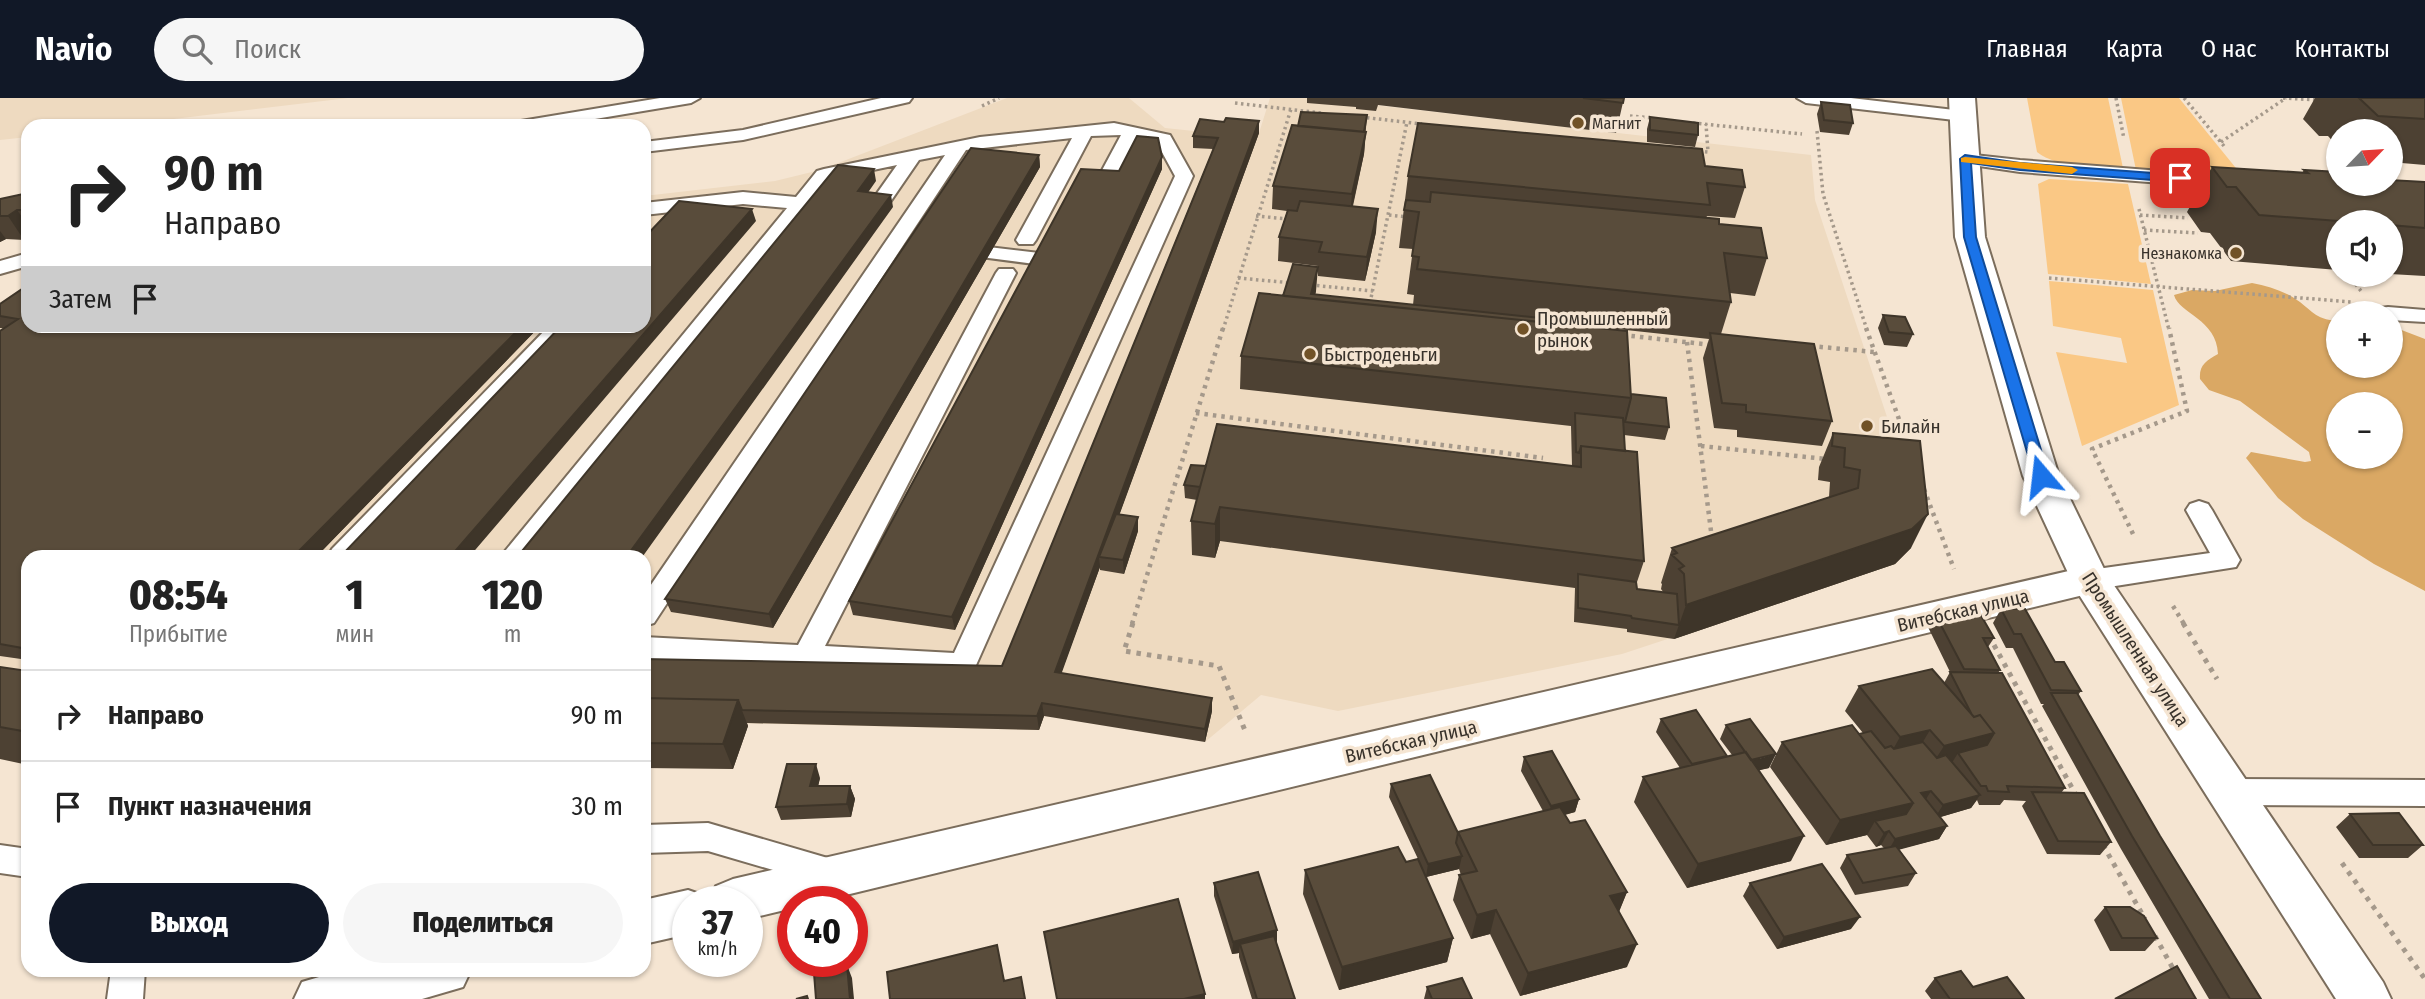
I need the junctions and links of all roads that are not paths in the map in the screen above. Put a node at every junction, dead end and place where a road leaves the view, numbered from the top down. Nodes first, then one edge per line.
1 (691, 98) edge
2 (903, 98) edge
3 (1806, 98) edge
4 (1962, 107) edge
5 (564, 119) edge
6 (1085, 131) junction
7 (1131, 132) junction
8 (651, 146) edge
9 (960, 146) junction
10 (914, 156) junction
11 (1965, 159) junction
12 (2254, 184) edge
13 (801, 203) junction
14 (674, 207) junction
15 (651, 209) edge
16 (652, 230) edge
17 (993, 231) edge
18 (1026, 240) dead end
19 (850, 245) edge
20 (980, 253) junction
21 (21, 261) edge
22 (1065, 262) junction
23 (0, 268) edge
24 (1006, 273) dead end
25 (966, 276) edge
26 (1052, 286) edge
27 (2403, 314) edge
28 (2425, 316) edge
29 (554, 333) edge
30 (2199, 510) dead end
31 (347, 550) edge
32 (519, 550) edge
33 (2090, 580) junction
34 (651, 607) edge
35 (651, 648) edge
36 (806, 656) junction
37 (2229, 792) junction
38 (2422, 797) edge
39 (651, 839) edge
40 (0, 859) edge
41 (21, 862) edge
42 (839, 876) junction
43 (763, 894) edge
44 (672, 916) edge
45 (651, 920) edge
46 (127, 977) edge
47 (415, 977) edge
48 (125, 999) edge
49 (320, 999) edge
50 (2365, 999) edge

1 - 5 lane
2 - 8 lane
3 - 4 lane
4 - 11 street, Промышленная улица
6 - 7 lane
6 - 9 lane
6 - 18 lane
7 - 22 lane
7 - 36 lane
9 - 10 lane
9 - 34 lane
10 - 13 lane
10 - 19 lane
11 - 12 lane
11 - 33 street, Промышленная улица
13 - 14 lane
13 - 32 lane
14 - 15 lane
14 - 16 lane
17 - 20 lane
20 - 22 lane
20 - 25 lane
21 - 23 lane
22 - 26 lane
24 - 36 lane
27 - 28 lane
29 - 31 lane
30 - 33 lane
33 - 37 street, Промышленная улица
33 - 42 street, Витебская улица
35 - 36 lane
37 - 38 lane
37 - 50 street, Промышленная улица
39 - 42 lane
40 - 41 lane
42 - 43 street, Витебская улица
44 - 45 street
46 - 48 lane
47 - 49 street

